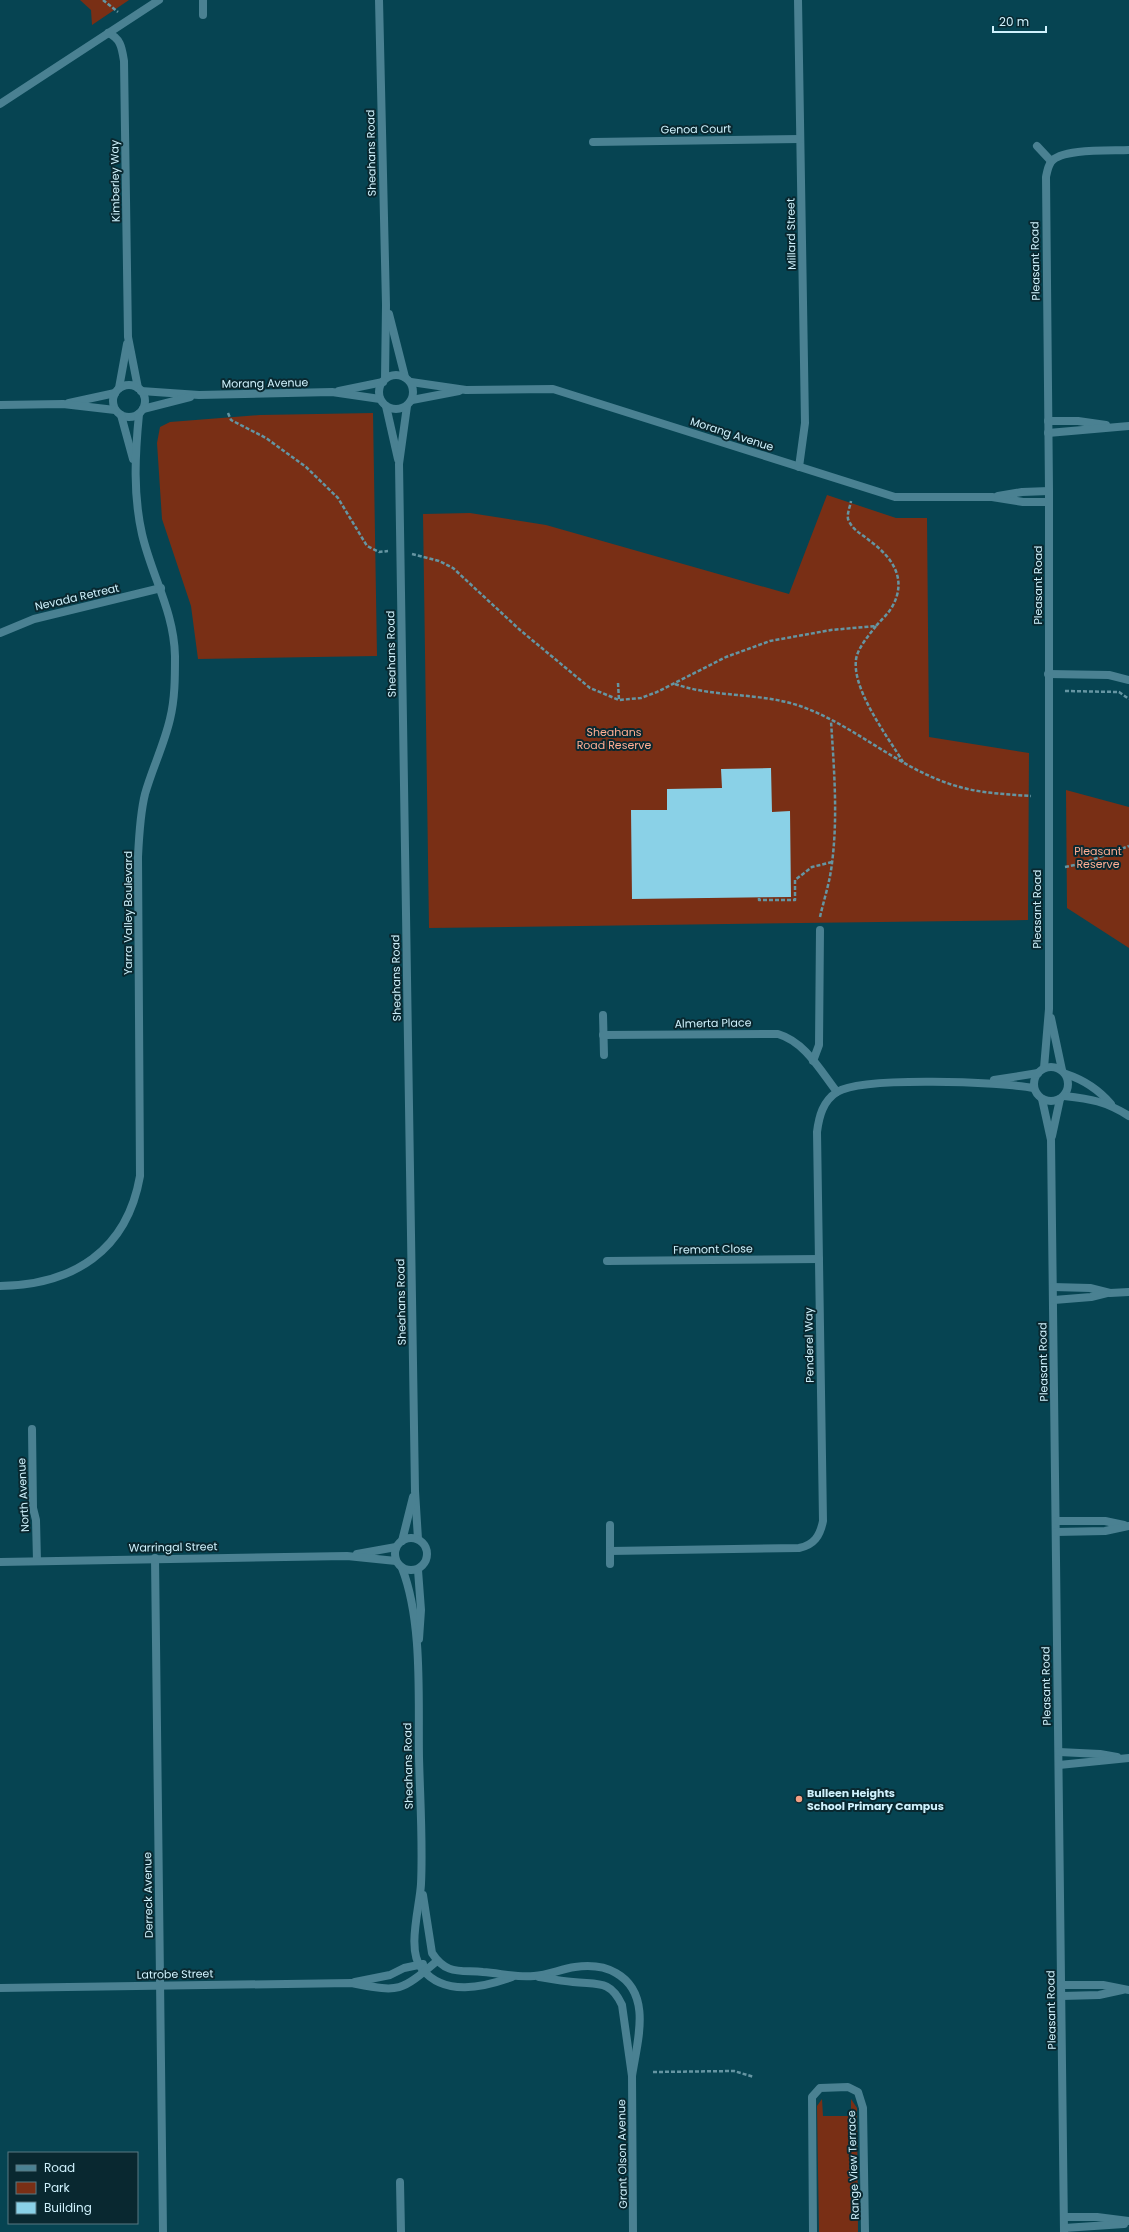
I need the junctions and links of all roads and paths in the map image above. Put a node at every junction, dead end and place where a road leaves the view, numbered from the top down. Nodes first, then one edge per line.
1 (103, 0) edge
2 (159, 0) edge
3 (203, 0) edge
4 (380, 0) edge
5 (798, 0) edge
6 (204, 15) dead end
7 (127, 21) junction
8 (108, 33) junction
9 (0, 104) edge
10 (800, 139) junction
11 (592, 142) dead end
12 (1037, 146) dead end
13 (1129, 150) edge
14 (1051, 161) junction
15 (386, 305) junction
16 (128, 337) junction
17 (384, 380) junction
18 (408, 380) junction
19 (139, 389) junction
20 (117, 390) junction
21 (466, 390) junction
22 (332, 392) junction
23 (198, 395) junction
24 (383, 402) junction
25 (410, 403) junction
26 (63, 404) junction
27 (0, 405) edge
28 (141, 412) junction
29 (118, 413) junction
30 (228, 413) dead end
31 (1048, 421) junction
32 (1117, 426) junction
33 (1129, 426) edge
34 (1048, 434) junction
35 (135, 464) junction
36 (399, 464) junction
37 (800, 467) junction
38 (1049, 491) junction
39 (992, 497) junction
40 (851, 501) dead end
41 (1049, 502) junction
42 (400, 551) junction
43 (161, 588) junction
44 (876, 626) junction
45 (0, 634) edge
46 (1048, 674) junction
47 (1129, 680) edge
48 (618, 683) dead end
49 (674, 684) junction
50 (1066, 691) dead end
51 (1129, 698) edge
52 (619, 700) junction
53 (831, 722) junction
54 (904, 762) junction
55 (1031, 796) dead end
56 (1129, 846) edge
57 (832, 862) junction
58 (1065, 867) dead end
59 (759, 898) dead end
60 (820, 930) joint
61 (1049, 1009) junction
62 (603, 1015) dead end
63 (603, 1035) junction
64 (604, 1055) dead end
65 (813, 1061) junction
66 (1041, 1070) junction
67 (1064, 1072) junction
68 (981, 1082) junction
69 (1034, 1088) junction
70 (837, 1092) junction
71 (1042, 1098) junction
72 (1062, 1098) junction
73 (1112, 1105) junction
74 (1129, 1116) edge
75 (1051, 1140) junction
76 (819, 1259) junction
77 (607, 1261) dead end
78 (0, 1286) edge
79 (1053, 1287) junction
80 (1110, 1292) junction
81 (1129, 1292) edge
82 (1054, 1300) junction
83 (32, 1429) dead end
84 (415, 1491) junction
85 (1056, 1521) junction
86 (610, 1525) dead end
87 (1129, 1526) edge
88 (1056, 1532) junction
89 (418, 1539) junction
90 (399, 1544) junction
91 (610, 1551) junction
92 (347, 1556) junction
93 (155, 1558) junction
94 (37, 1561) junction
95 (396, 1561) junction
96 (0, 1562) edge
97 (610, 1564) dead end
98 (402, 1568) junction
99 (418, 1570) junction
100 (418, 1648) junction
101 (1058, 1752) junction
102 (1119, 1758) junction
103 (1129, 1758) edge
104 (1059, 1765) junction
105 (421, 1884) junction
106 (437, 1961) junction
107 (422, 1969) junction
108 (535, 1976) junction
109 (512, 1977) junction
110 (351, 1983) junction
111 (160, 1985) junction
112 (1062, 1985) junction
113 (0, 1988) edge
114 (1128, 1990) edge
115 (1062, 1996) junction
116 (653, 2072) dead end
117 (632, 2076) junction
118 (754, 2077) dead end
119 (400, 2182) dead end
120 (1064, 2217) junction
121 (1129, 2222) edge
122 (1064, 2230) edge
123 (163, 2232) edge
124 (401, 2232) edge
125 (633, 2232) edge
126 (813, 2232) edge
127 (865, 2232) edge

1 - 7 path
2 - 7 street
3 - 6 street
4 - 15 street, Sheahans Road
5 - 10 street, Millard Street
7 - 8 street
8 - 9 street
8 - 16 street, Kimberley Way
10 - 11 street, Genoa Court
10 - 37 street, Millard Street
12 - 14 street
13 - 14 street
14 - 31 street, Pleasant Road
15 - 17 street, Sheahans Road
15 - 18 street, Sheahans Road
16 - 19 street, Kimberley Way
16 - 20 street, Kimberley Way
17 - 18 street
17 - 22 street, Morang Avenue
17 - 24 street
18 - 21 street, Morang Avenue
18 - 25 street
19 - 20 street
19 - 23 street, Morang Avenue
19 - 28 street
20 - 26 street
20 - 29 street
21 - 25 street, Morang Avenue
21 - 37 street, Morang Avenue
22 - 23 street, Morang Avenue
22 - 24 street, Morang Avenue
23 - 28 street, Morang Avenue
24 - 25 street
24 - 36 street, Sheahans Road
25 - 36 street, Sheahans Road
26 - 27 street
26 - 29 street
28 - 29 street
28 - 35 street, Yarra Valley Boulevard
29 - 35 street, Yarra Valley Boulevard
30 - 42 path
31 - 32 street
31 - 34 street, Pleasant Road
32 - 33 street
32 - 34 street
34 - 38 street, Pleasant Road
35 - 43 street, Yarra Valley Boulevard
36 - 42 street, Sheahans Road
37 - 39 street, Morang Avenue
38 - 39 street, Morang Avenue
38 - 41 street, Pleasant Road
39 - 41 street, Morang Avenue
40 - 44 path
41 - 46 street, Pleasant Road
42 - 52 path
42 - 84 street, Sheahans Road
43 - 45 street, Nevada Retreat
43 - 78 street, Yarra Valley Boulevard
44 - 49 path
44 - 54 path
46 - 47 street
46 - 61 street, Pleasant Road
48 - 52 path
49 - 52 path
49 - 53 path
50 - 51 path
53 - 54 path
53 - 57 path
54 - 55 path
56 - 58 path
57 - 59 path
57 - 60 path
60 - 65 street
61 - 66 street, Pleasant Road
61 - 67 street, Pleasant Road
62 - 63 street
63 - 64 street
63 - 65 street, Almerta Place
65 - 70 street, Almerta Place
66 - 67 street
66 - 68 street, Penderel Way
66 - 69 street
67 - 72 street
67 - 73 street
68 - 69 street, Penderel Way
68 - 70 street, Penderel Way
69 - 71 street
70 - 76 street, Penderel Way
71 - 72 street
71 - 75 street, Pleasant Road
72 - 73 street
72 - 75 street, Pleasant Road
73 - 74 street
75 - 79 street, Pleasant Road
76 - 77 street, Fremont Close
76 - 91 street, Penderel Way
79 - 80 street
79 - 82 street, Pleasant Road
80 - 81 street
80 - 82 street
82 - 85 street, Pleasant Road
83 - 94 street, North Avenue
84 - 89 street, Sheahans Road
84 - 90 street, Sheahans Road
85 - 87 street
85 - 88 street, Pleasant Road
86 - 91 street
87 - 88 street
88 - 101 street, Pleasant Road
89 - 90 street
89 - 99 street
90 - 92 street, Warringal Street
90 - 95 street
91 - 97 street
92 - 93 street, Warringal Street
92 - 95 street, Warringal Street
93 - 94 street, Warringal Street
93 - 111 street, Derreck Avenue
94 - 96 street, Warringal Street
95 - 98 street
98 - 99 street
98 - 100 street, Sheahans Road
99 - 100 street, Sheahans Road
100 - 105 street, Sheahans Road
101 - 102 street
101 - 104 street, Pleasant Road
102 - 103 street
102 - 104 street
104 - 112 street, Pleasant Road
105 - 106 street, Sheahans Road
105 - 107 street, Sheahans Road
106 - 107 street, Latrobe Street
106 - 109 street
107 - 109 street
107 - 110 street, Latrobe Street
107 - 110 street, Latrobe Street
108 - 109 street
108 - 117 street, Grant Olson Avenue
108 - 117 street, Grant Olson Avenue
110 - 111 street, Latrobe Street
111 - 113 street, Latrobe Street
111 - 123 street, Derreck Avenue
112 - 114 street
112 - 115 street, Pleasant Road
114 - 115 street
115 - 120 street, Pleasant Road
116 - 118 path
117 - 125 street, Grant Olson Avenue
119 - 124 street
120 - 121 street
120 - 122 street, Pleasant Road
121 - 122 street
126 - 127 street, Range View Terrace

